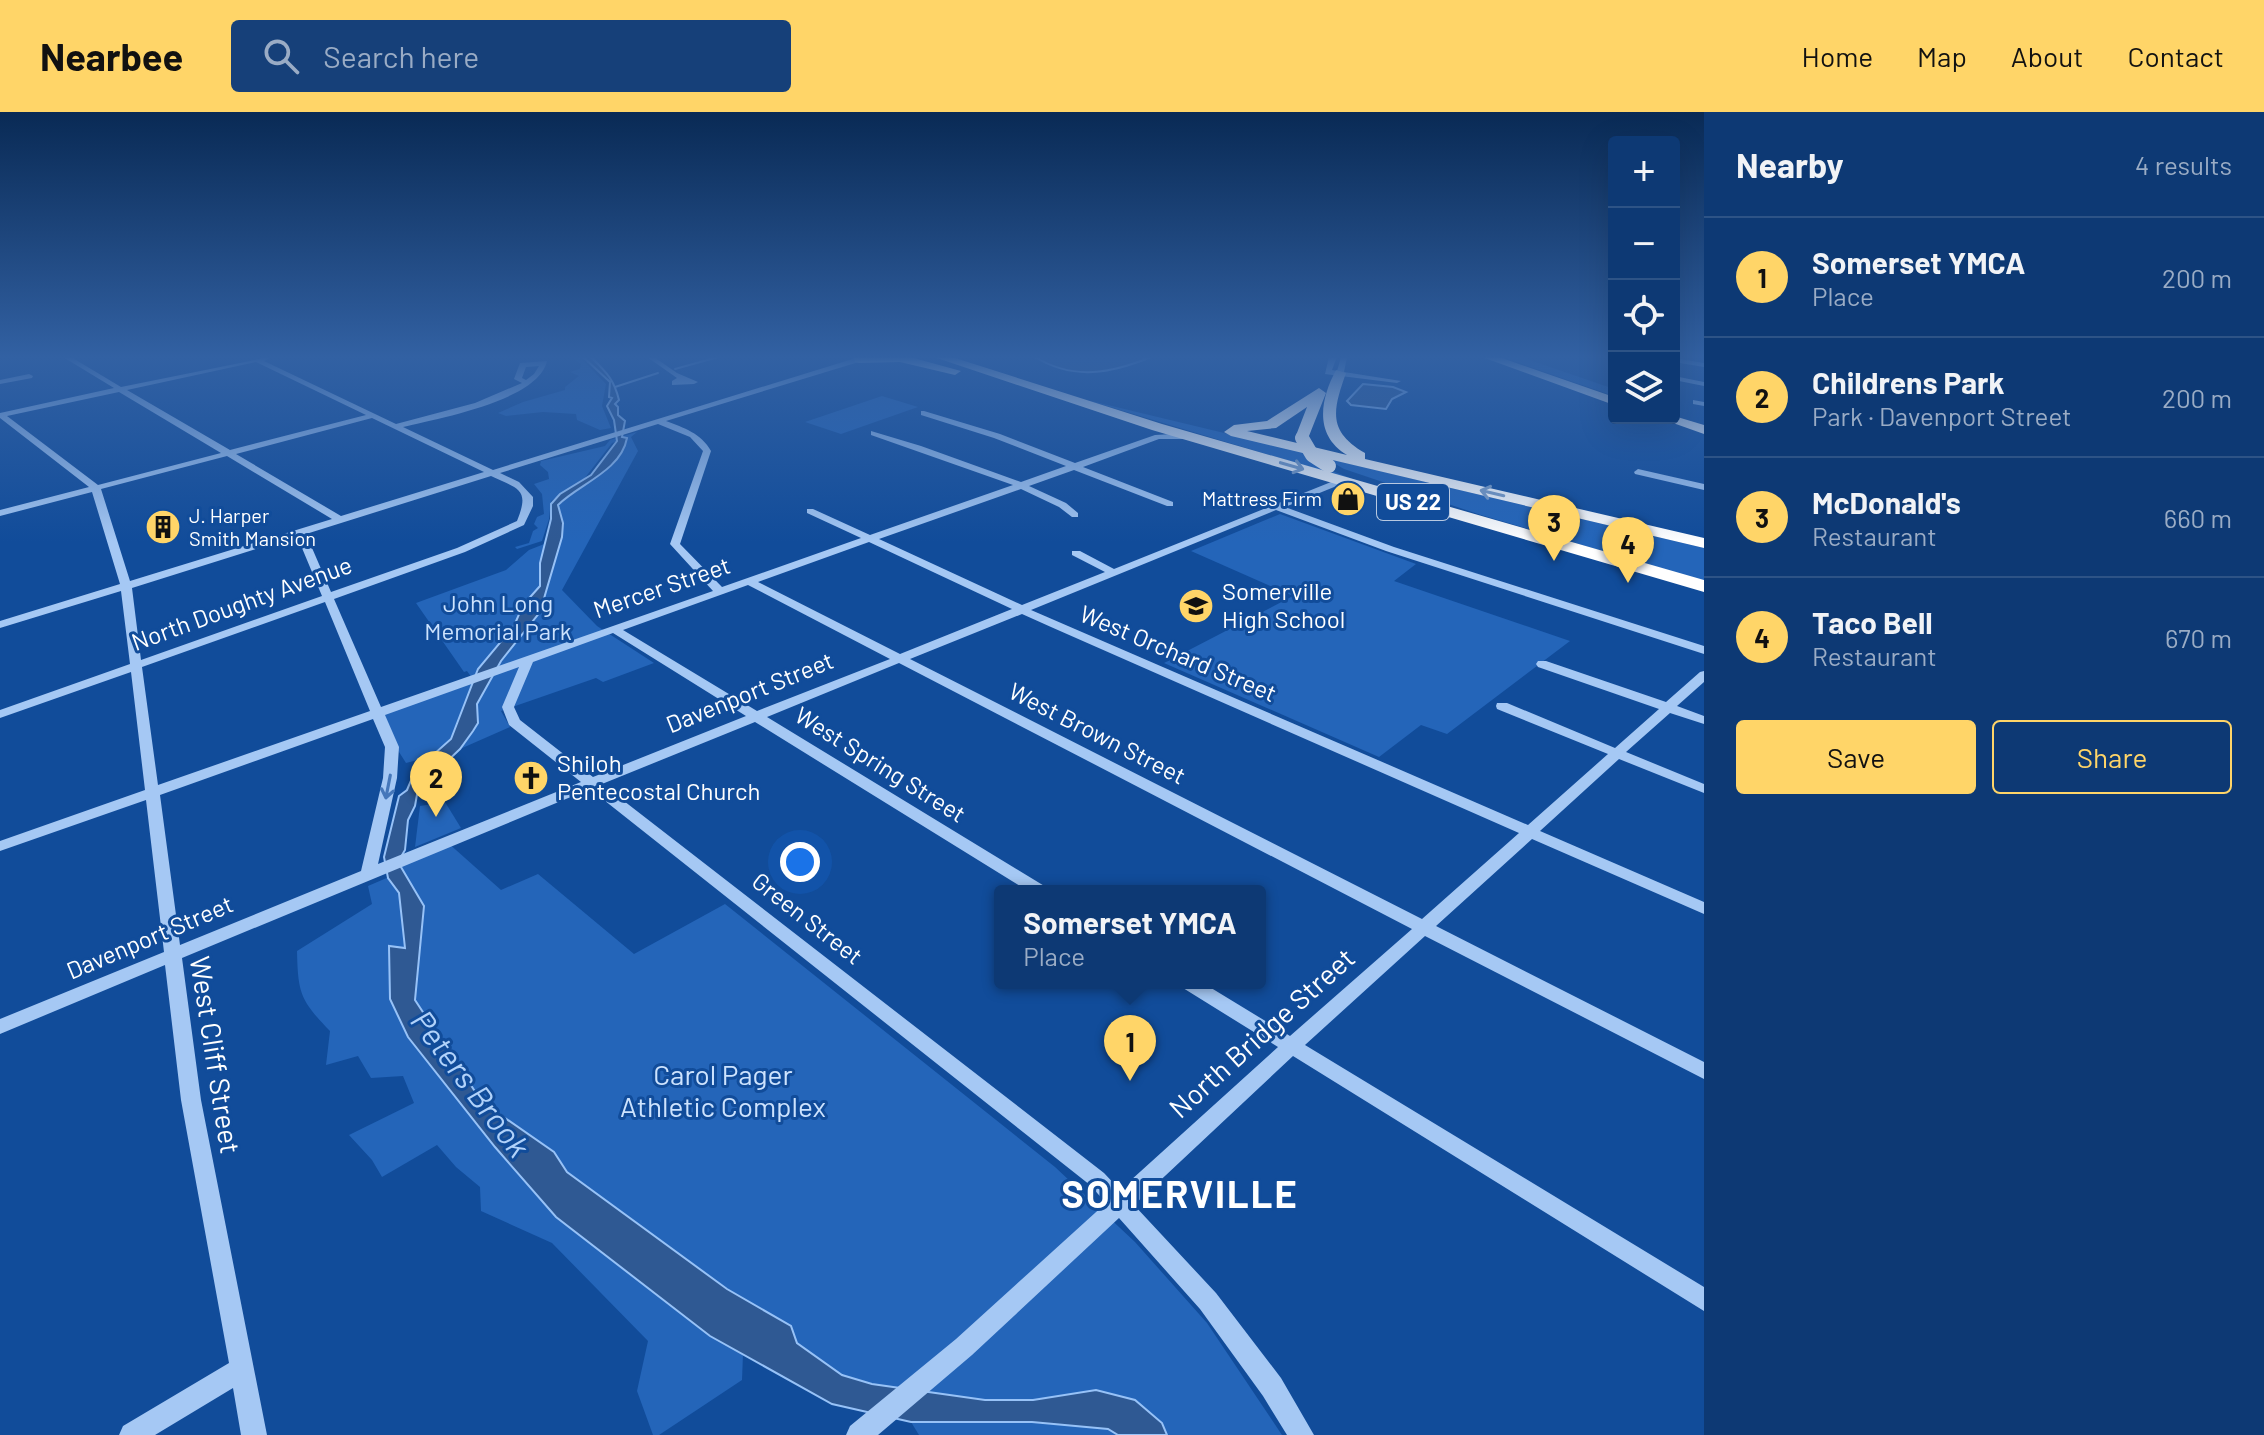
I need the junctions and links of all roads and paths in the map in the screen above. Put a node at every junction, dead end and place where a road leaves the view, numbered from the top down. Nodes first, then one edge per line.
1 (6, 419) edge
2 (172, 419) edge
3 (361, 419) edge
4 (377, 419) edge
5 (422, 419) edge
6 (665, 419) edge
7 (942, 419) edge
8 (1127, 419) edge
9 (1177, 419) joint
10 (1280, 419) edge
11 (1309, 419) edge
12 (1328, 419) edge
13 (658, 421) junction
14 (1680, 422) edge
15 (393, 427) junction
16 (1704, 430) edge
17 (1158, 432) junction
18 (874, 433) dead end
19 (230, 453) junction
20 (1075, 466) junction
21 (1638, 472) dead end
22 (490, 473) junction
23 (1341, 481) junction
24 (1439, 481) junction
25 (1018, 486) junction
26 (1704, 487) edge
27 (96, 488) junction
28 (1170, 504) dead end
29 (1276, 507) junction
30 (810, 511) dead end
31 (0, 513) edge
32 (1075, 515) dead end
33 (339, 519) junction
34 (300, 532) junction
35 (867, 540) junction
36 (1704, 543) edge
37 (1076, 553) dead end
38 (1636, 567) junction
39 (703, 572) junction
40 (1113, 572) junction
41 (742, 584) junction
42 (126, 586) junction
43 (1704, 586) edge
44 (719, 591) junction
45 (330, 596) junction
46 (1020, 609) junction
47 (0, 625) edge
48 (614, 629) junction
49 (1704, 650) edge
50 (900, 658) junction
51 (522, 661) junction
52 (1542, 664) dead end
53 (137, 665) junction
54 (1704, 675) edge
55 (1502, 706) dead end
56 (1668, 708) junction
57 (378, 712) junction
58 (0, 714) edge
59 (755, 716) junction
60 (1704, 720) edge
61 (1618, 752) junction
62 (591, 783) junction
63 (1704, 789) edge
64 (151, 792) junction
65 (1532, 832) junction
66 (0, 846) edge
67 (375, 871) junction
68 (1030, 885) edge
69 (1704, 908) edge
70 (1425, 926) junction
71 (171, 956) junction
72 (1199, 989) edge
73 (0, 1027) edge
74 (1291, 1046) junction
75 (1704, 1071) edge
76 (1121, 1202) junction
77 (1704, 1300) edge
78 (240, 1370) junction
79 (132, 1435) edge
80 (254, 1435) edge
81 (859, 1435) edge
82 (1301, 1435) edge

1 - 27 street
2 - 19 street
3 - 19 street
4 - 15 street
5 - 15 street
6 - 13 street
7 - 20 street
8 - 17 highway, US 22
9 - 10 highway
9 - 24 highway, US 22
11 - 38 highway, bridge
12 - 24 highway
13 - 22 street
13 - 39 street
14 - 16 highway
15 - 22 street
17 - 20 street, Mercer Street
17 -> 23 highway, US 22
18 - 25 street
19 - 27 street
19 - 33 street
20 - 25 street, Mercer Street
20 - 28 street
21 - 26 street
22 - 33 street
22 - 45 street, North Doughty Avenue
23 - 29 street, Davenport Street
23 - 38 highway, US 22
36 -> 24 highway, US 22
25 - 32 street
25 - 35 street, Mercer Street
27 - 31 street
27 - 42 street, West Cliff Street
29 - 40 street, Davenport Street
29 - 49 street
30 - 35 street, West Orchard Street
33 - 34 street
34 - 42 street
34 - 45 street
35 - 41 street, Mercer Street
35 - 46 street, West Orchard Street
37 - 40 street
38 - 43 highway, US 22
39 - 41 street, West Brown Street
39 - 44 street
40 - 46 street, Davenport Street
41 - 44 street, Mercer Street
41 - 50 street, West Brown Street
42 - 47 street
42 - 53 street, West Cliff Street
44 - 48 street, Mercer Street
45 - 53 street, North Doughty Avenue
45 - 57 street
46 - 50 street, Davenport Street
46 - 65 street, West Orchard Street
48 - 51 street, Mercer Street
48 - 59 street, West Spring Street
50 - 59 street, Davenport Street
50 - 70 street, West Brown Street
51 - 57 street, Mercer Street
51 - 62 street, Green Street
52 - 56 street
53 - 58 street, North Doughty Avenue
53 - 64 street, West Cliff Street
54 - 56 street, North Bridge Street
55 - 61 street
56 - 60 street
56 - 61 street, North Bridge Street
57 - 64 street, Mercer Street
57 -> 67 street
59 - 62 street, Davenport Street
59 - 68 street, West Spring Street
61 - 63 street
61 - 65 street, North Bridge Street
62 - 67 street, Davenport Street
62 - 76 street, Green Street
64 - 66 street, Mercer Street
64 - 71 street, West Cliff Street
65 - 69 street, West Orchard Street
65 - 70 street, North Bridge Street
67 - 71 street, Davenport Street
70 - 74 street, North Bridge Street
70 - 75 street, West Brown Street
71 - 73 street, Davenport Street
71 - 78 street, West Cliff Street
72 - 74 street
74 - 76 street, North Bridge Street
74 - 77 street
76 - 81 street, North Bridge Street
76 - 82 street, Green Street
78 - 79 street
78 - 80 street, West Cliff Street

